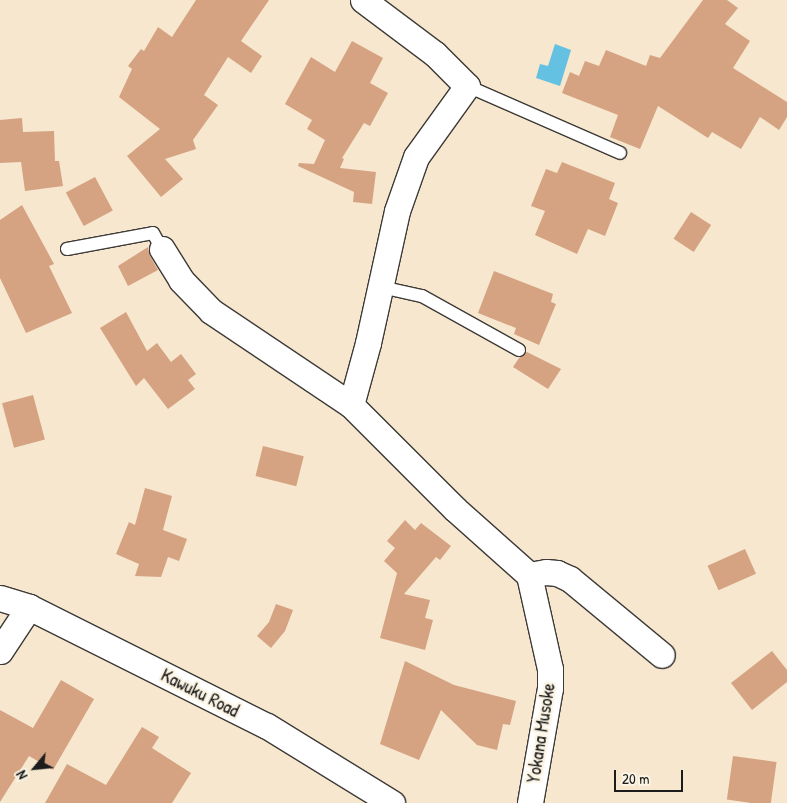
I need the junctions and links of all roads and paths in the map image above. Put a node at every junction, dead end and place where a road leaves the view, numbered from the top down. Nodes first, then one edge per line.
1 (363, 0) edge
2 (467, 86) junction
3 (620, 153) dead end
4 (67, 249) dead end
5 (162, 249) joint
6 (381, 287) junction
7 (519, 350) dead end
8 (351, 405) junction
9 (529, 575) junction
10 (0, 598) edge
11 (29, 607) junction
12 (0, 651) edge
13 (662, 655) dead end
14 (386, 802) edge
15 (530, 803) edge

1 - 2 street
2 - 3 lane
2 - 6 street
4 - 5 lane
5 - 8 street
6 - 7 lane
6 - 8 street
8 - 9 street
9 - 13 street
9 - 15 street, Yokana Musoke
10 - 11 street, Kawuku Road
11 - 12 street
11 - 14 street, Kawuku Road

